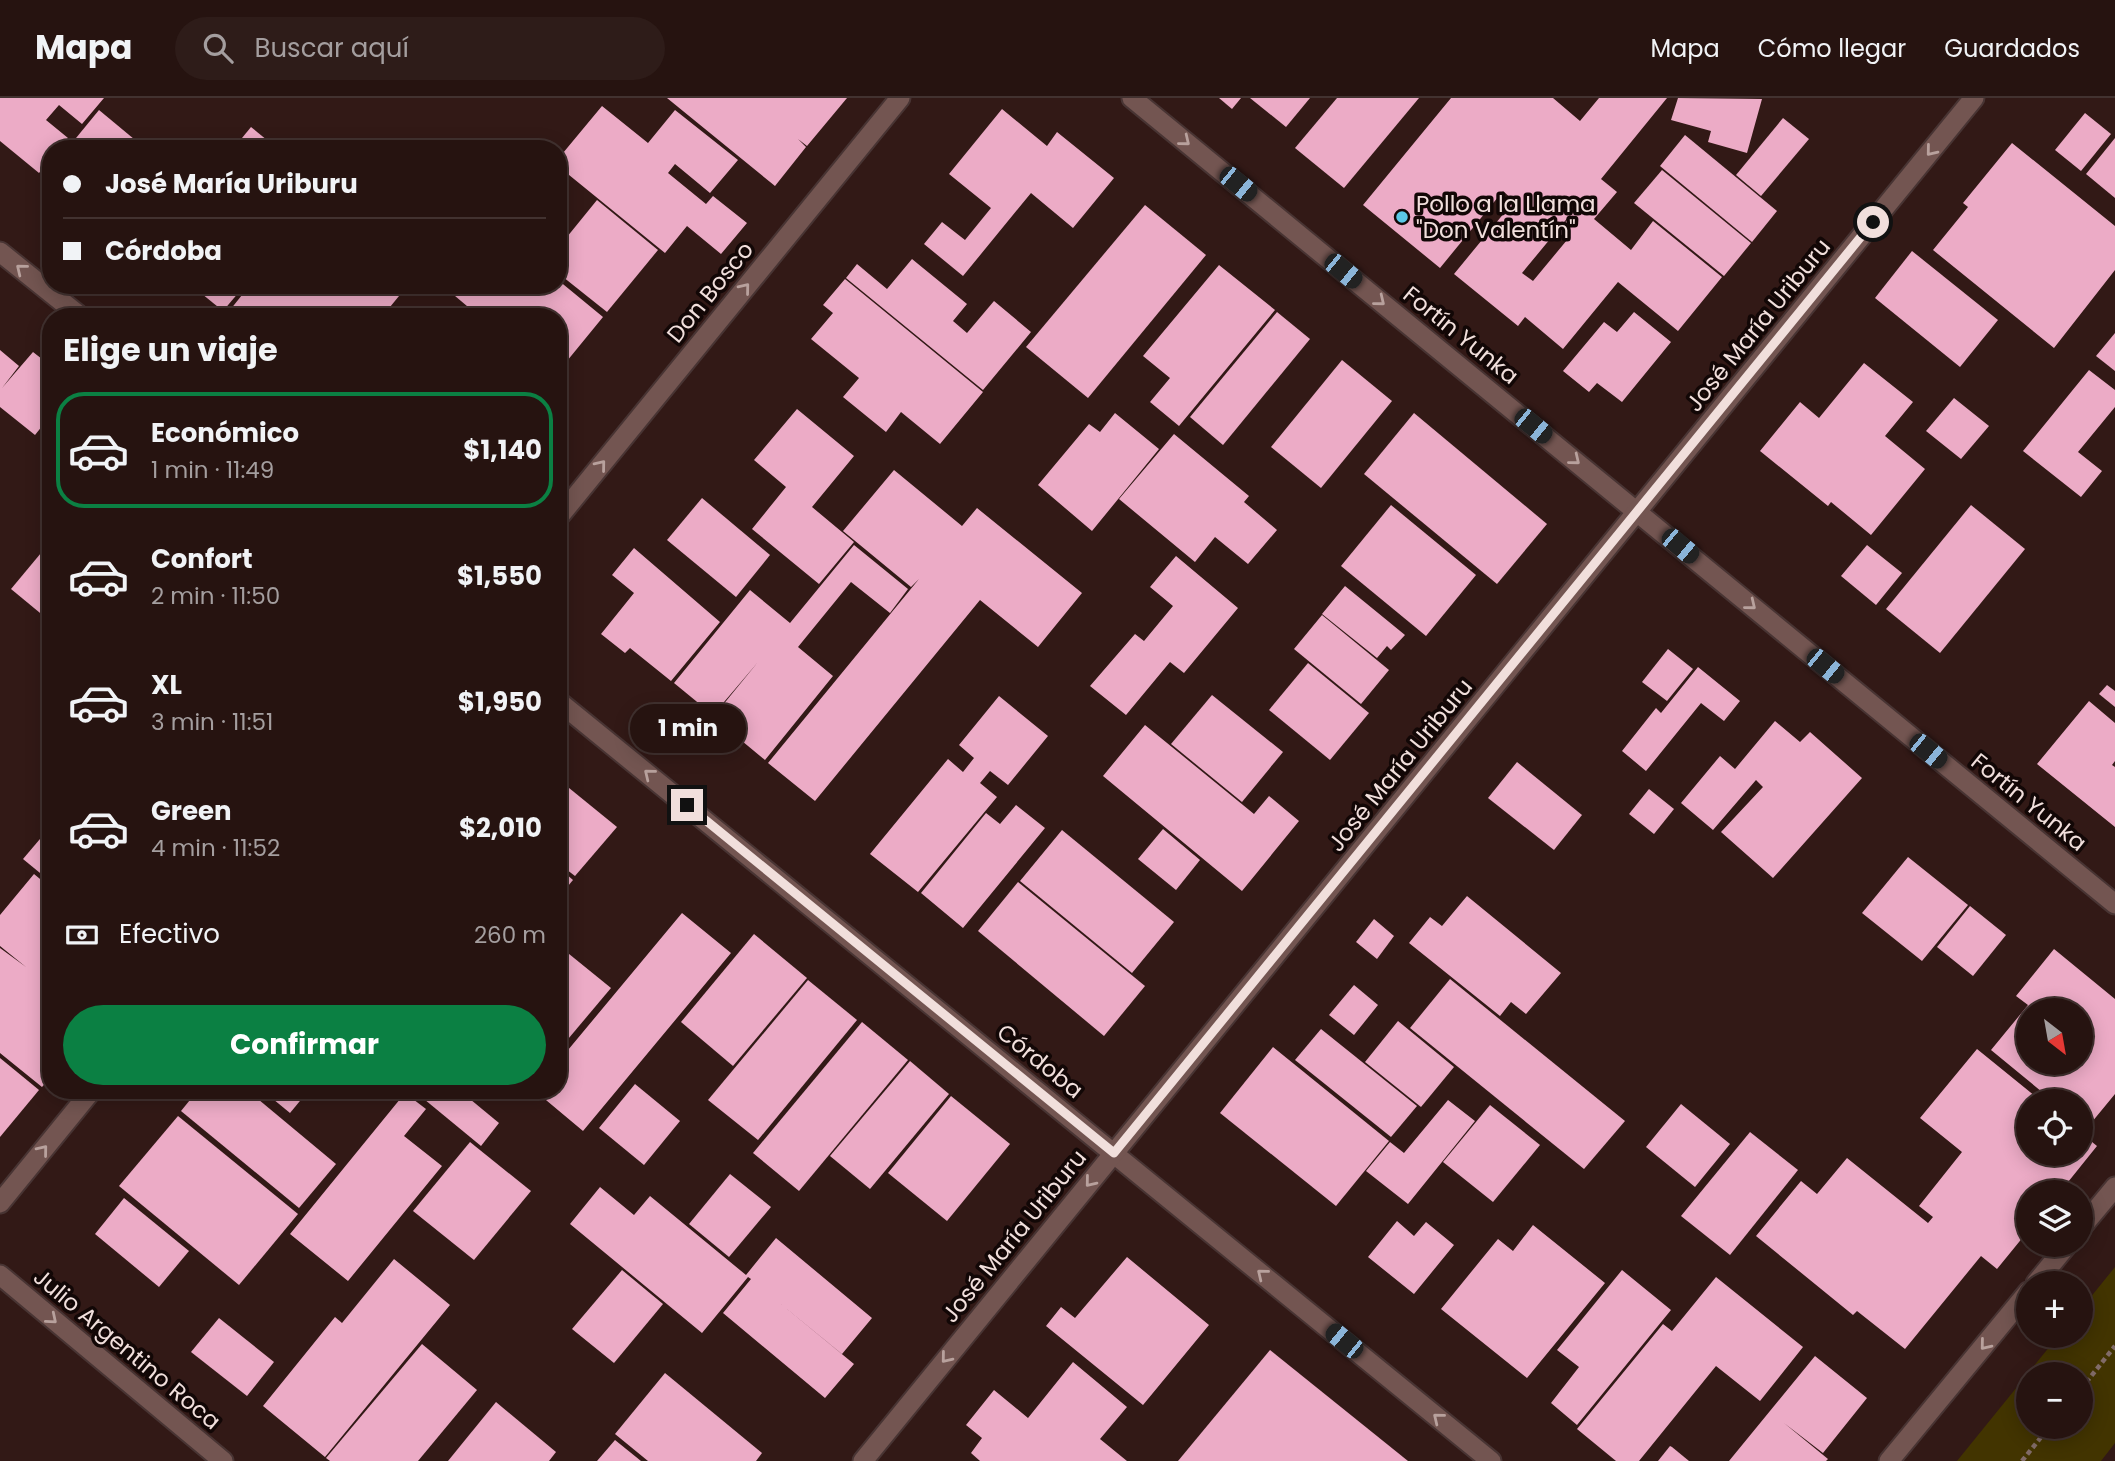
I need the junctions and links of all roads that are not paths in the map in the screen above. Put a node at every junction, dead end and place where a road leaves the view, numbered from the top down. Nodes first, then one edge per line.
1 (900, 98) edge
2 (1132, 98) edge
3 (1974, 98) edge
4 (0, 252) edge
5 (42, 286) edge
6 (52, 294) edge
7 (70, 308) edge
8 (567, 507) edge
9 (1639, 512) junction
10 (567, 708) edge
11 (2115, 904) edge
12 (85, 1099) edge
13 (1114, 1153) junction
14 (2115, 1187) edge
15 (0, 1203) edge
16 (2093, 1214) edge
17 (2057, 1257) edge
18 (2046, 1271) edge
19 (0, 1275) edge
20 (2016, 1307) edge
21 (223, 1461) edge
22 (863, 1461) edge
23 (1491, 1461) edge
24 (1889, 1461) edge

8 -> 1 street, Don Bosco
2 -> 9 street, Fortín Yunka
3 -> 9 street, José María Uriburu
5 -> 4 street
7 -> 6 street
9 -> 11 street, Fortín Yunka
9 - 13 street, José María Uriburu
13 -> 10 street, Córdoba
15 -> 12 street
13 -> 22 street, José María Uriburu
23 -> 13 street, Córdoba
14 - 16 street
17 - 18 street
19 -> 21 street, Julio Argentino Roca
20 -> 24 street

